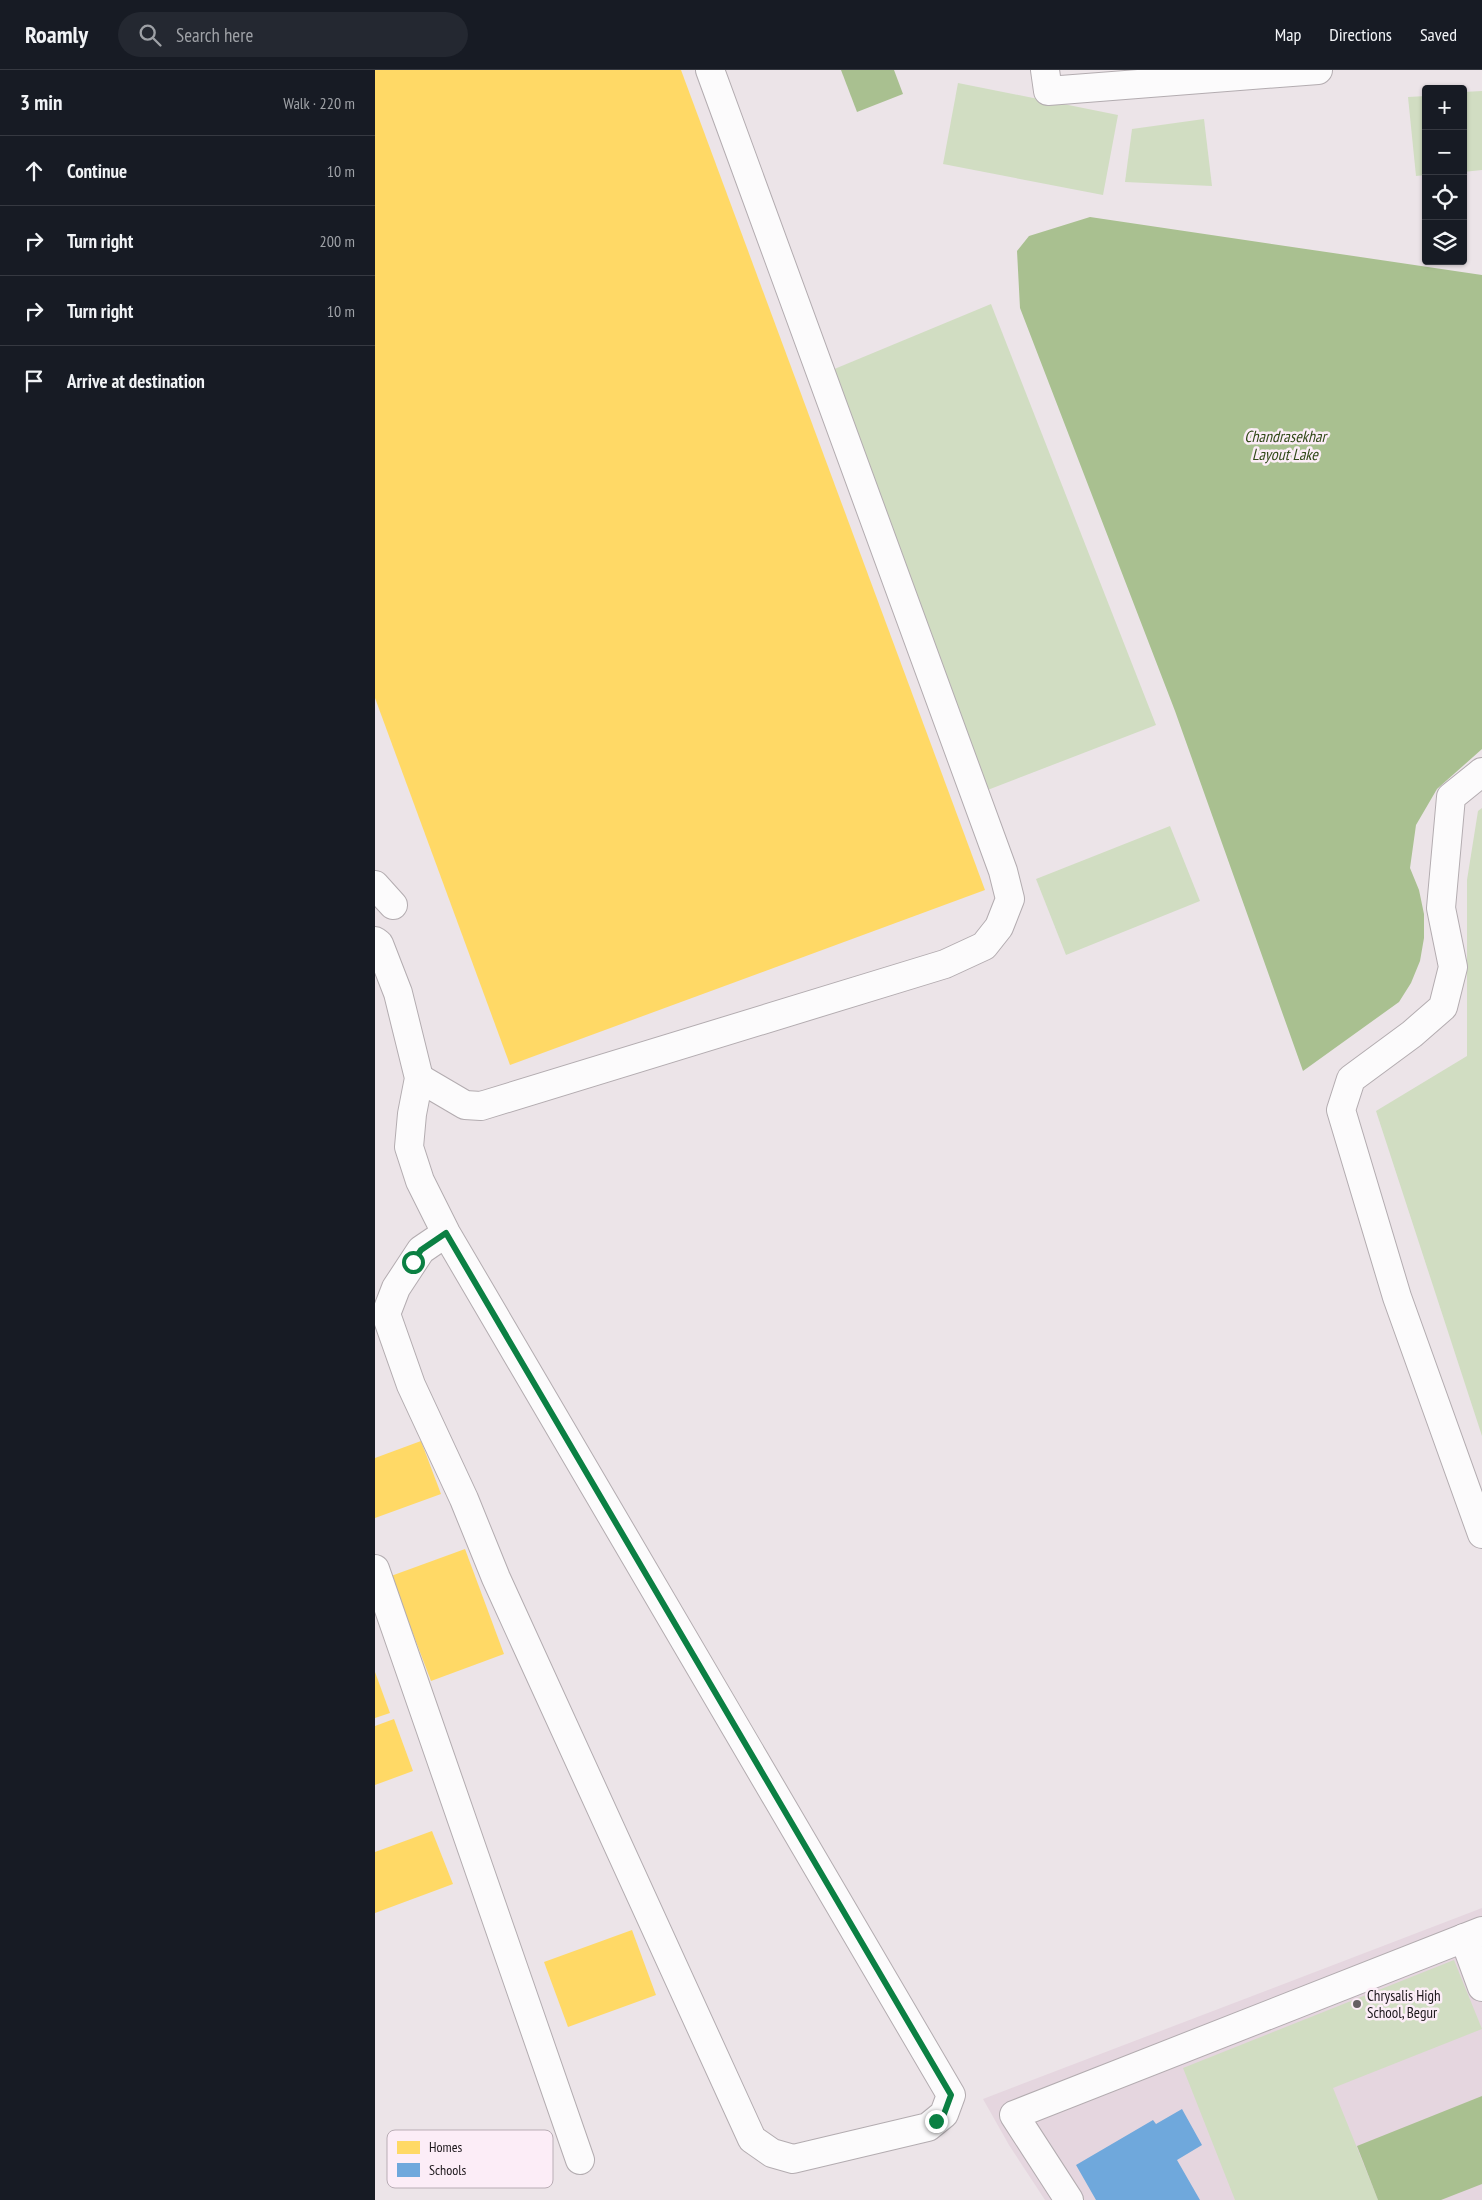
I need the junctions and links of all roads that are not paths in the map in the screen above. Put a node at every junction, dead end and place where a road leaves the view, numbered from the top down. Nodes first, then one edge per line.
1 (710, 70) edge
2 (1045, 70) edge
3 (1318, 70) edge
4 (1482, 772) edge
5 (375, 885) edge
6 (393, 904) dead end
7 (375, 941) edge
8 (419, 1078) junction
9 (446, 1233) junction
10 (1482, 1534) edge
11 (375, 1569) edge
12 (1473, 1934) edge
13 (1482, 1986) edge
14 (580, 2160) dead end
15 (1069, 2200) edge

1 - 8 street
2 - 3 street
4 - 10 street
5 - 6 street
7 - 8 street
8 - 9 street
9 - 9 street
11 - 14 street
12 - 13 street
12 - 15 street

